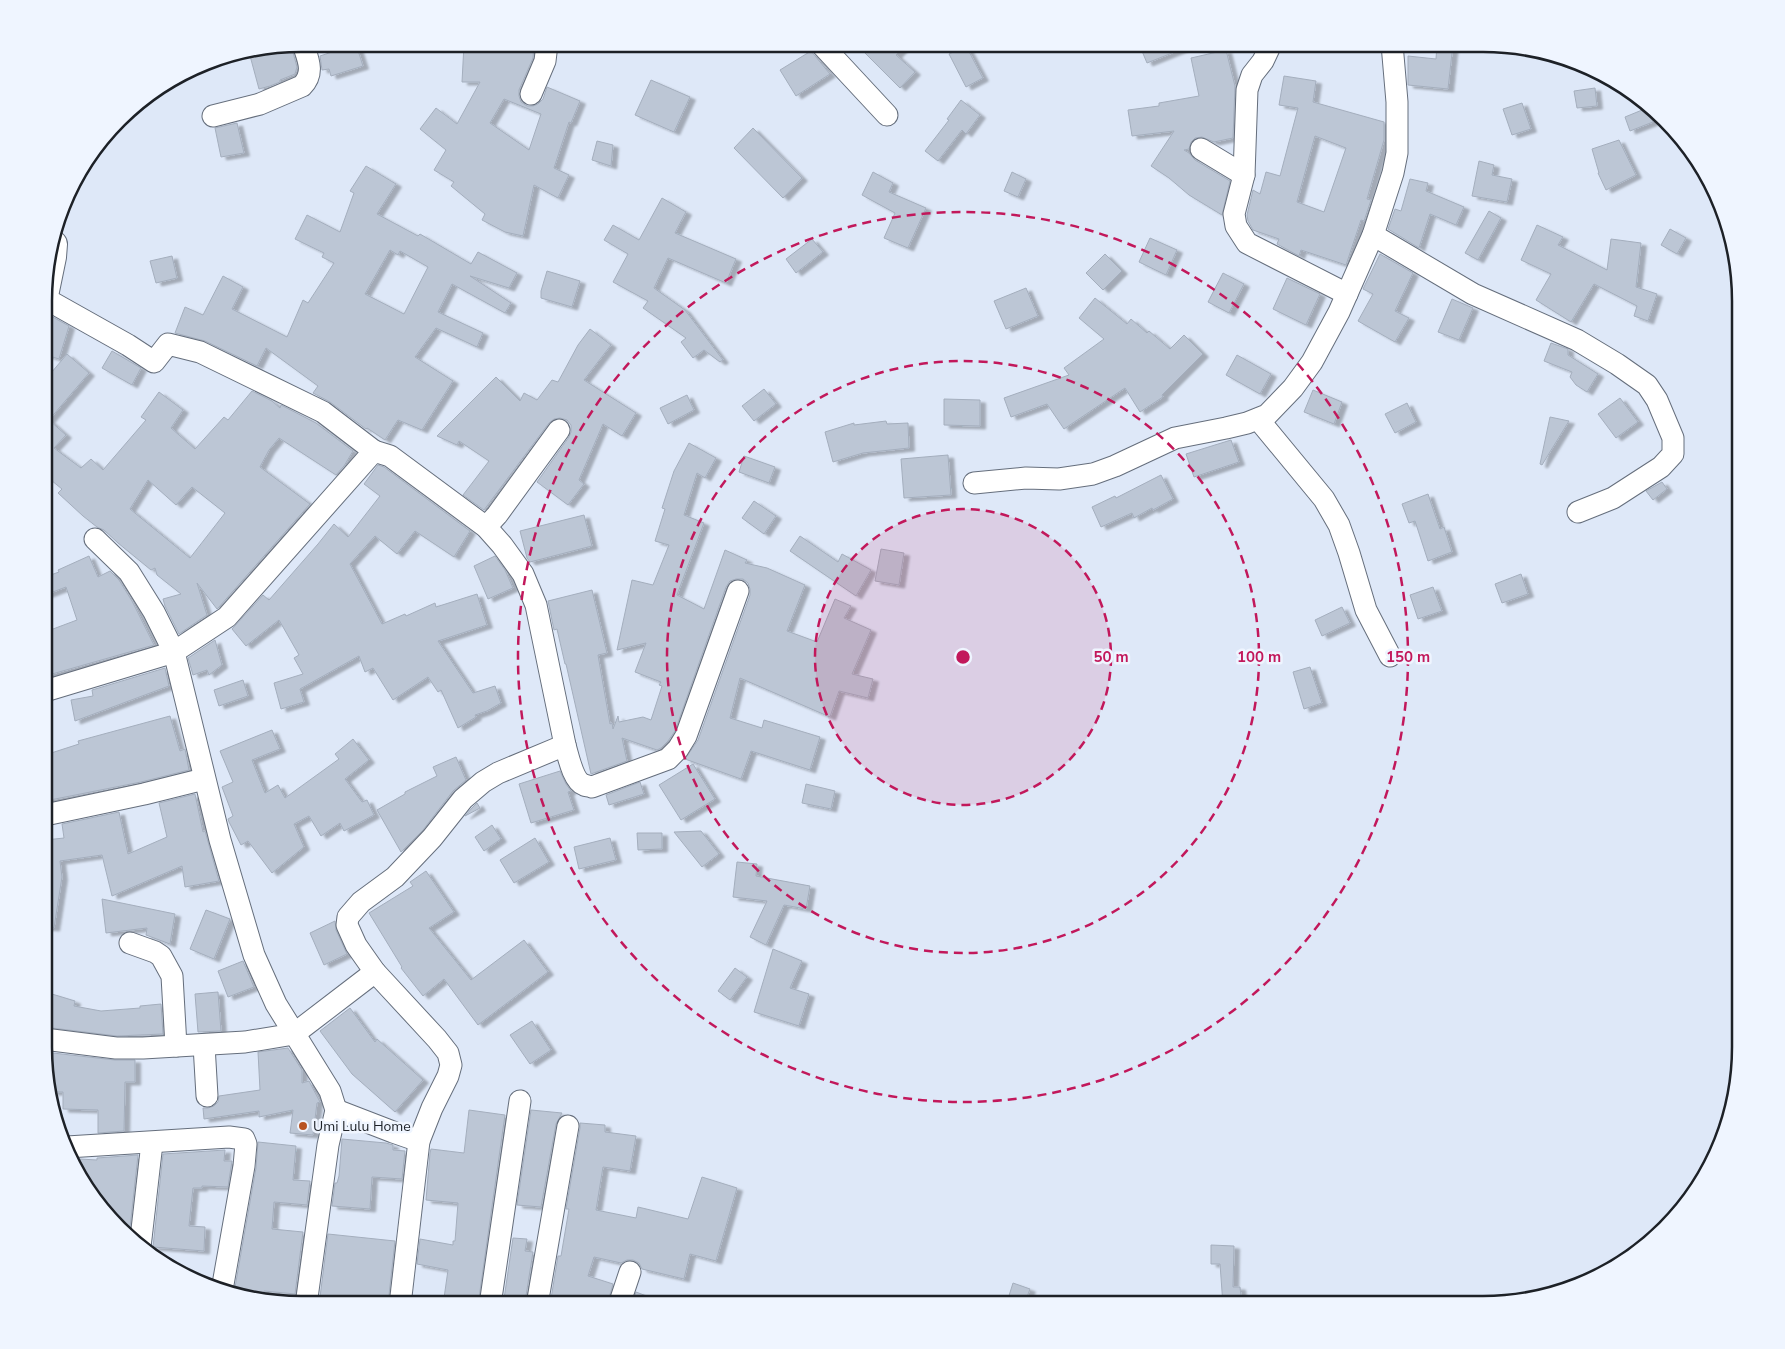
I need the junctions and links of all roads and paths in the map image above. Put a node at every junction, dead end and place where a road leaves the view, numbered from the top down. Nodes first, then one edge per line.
1 (306, 52) edge
2 (546, 52) edge
3 (828, 52) edge
4 (1267, 52) edge
5 (1393, 52) edge
6 (531, 94) dead end
7 (887, 115) dead end
8 (213, 116) dead end
9 (1201, 150) dead end
10 (1244, 175) junction
11 (1373, 235) junction
12 (1347, 294) junction
13 (52, 302) edge
14 (1258, 419) junction
15 (559, 430) dead end
16 (374, 451) junction
17 (974, 483) dead end
18 (1578, 512) dead end
19 (486, 527) junction
20 (95, 539) dead end
21 (738, 591) dead end
22 (174, 652) junction
23 (1390, 656) dead end
24 (52, 689) edge
25 (565, 744) junction
26 (204, 779) junction
27 (52, 814) edge
28 (130, 943) dead end
29 (375, 972) junction
30 (294, 1034) junction
31 (52, 1040) edge
32 (204, 1045) junction
33 (176, 1046) junction
34 (207, 1096) dead end
35 (520, 1101) dead end
36 (336, 1110) junction
37 (568, 1126) dead end
38 (419, 1141) junction
39 (152, 1142) junction
40 (73, 1148) edge
41 (141, 1238) edge
42 (630, 1272) dead end
43 (223, 1284) edge
44 (307, 1296) edge
45 (401, 1296) edge
46 (491, 1296) edge
47 (539, 1296) edge
48 (622, 1296) edge

1 - 8 street
2 - 6 street
3 - 7 street
4 - 10 street
5 - 11 street
9 - 10 street
10 - 12 street
11 - 12 street
11 - 18 street
12 - 14 street
13 - 16 street
14 - 17 street
14 - 23 street
15 - 19 street
16 - 19 street
16 - 22 street
19 - 25 street
20 - 22 street
21 - 25 street
22 - 24 street
22 - 26 street
25 - 29 street
26 - 27 street
26 - 30 street
28 - 33 street
29 - 30 street
29 - 38 street
30 - 32 street
30 - 36 street
31 - 33 street
32 - 33 street
32 - 34 street
35 - 46 street
36 - 38 street
36 - 44 street
37 - 47 street
38 - 45 street
39 - 40 street
39 - 41 street
39 - 43 street
42 - 48 street

